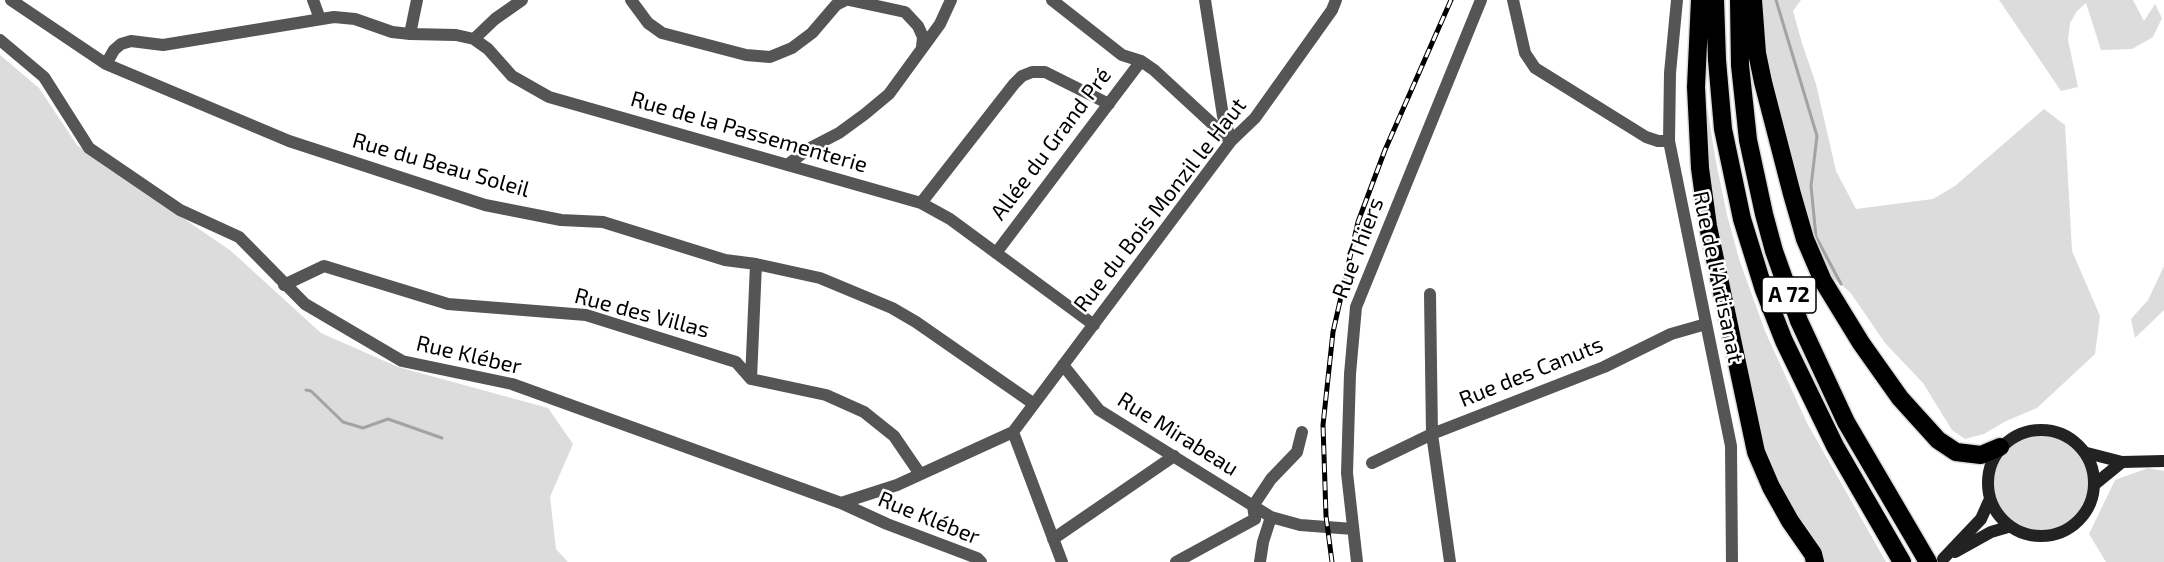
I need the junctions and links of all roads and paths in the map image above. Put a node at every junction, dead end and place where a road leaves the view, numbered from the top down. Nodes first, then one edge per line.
1 (11, 0) edge
2 (313, 0) edge
3 (417, 0) edge
4 (522, 0) edge
5 (631, 0) edge
6 (848, 0) edge
7 (951, 0) edge
8 (1052, 0) edge
9 (1205, 0) edge
10 (1336, 0) edge
11 (1481, 0) edge
12 (1512, 0) edge
13 (1677, 0) edge
14 (1700, 0) edge
15 (1716, 0) edge
16 (1739, 0) edge
17 (1753, 0) edge
18 (320, 20) junction
19 (410, 34) junction
20 (474, 39) junction
21 (0, 40) edge
22 (922, 47) junction
23 (1141, 61) junction
24 (106, 64) junction
25 (1109, 104) junction
26 (1232, 141) junction
27 (1669, 141) junction
28 (787, 165) junction
29 (921, 203) junction
30 (996, 253) junction
31 (756, 264) junction
32 (284, 285) junction
33 (1430, 294) dead end
34 (1707, 324) junction
35 (1094, 325) junction
36 (1063, 365) junction
37 (752, 379) junction
38 (1034, 404) junction
39 (1013, 432) junction
40 (1302, 432) dead end
41 (1432, 434) junction
42 (2000, 447) junction
43 (2087, 453) junction
44 (1174, 456) junction
45 (2164, 461) edge
46 (2122, 462) junction
47 (1372, 463) dead end
48 (920, 474) junction
49 (2095, 484) junction
50 (1989, 501) junction
51 (841, 503) junction
52 (1253, 506) junction
53 (1271, 517) junction
54 (2008, 526) junction
55 (1353, 528) junction
56 (1053, 539) junction
57 (981, 562) edge
58 (1062, 562) edge
59 (1176, 562) edge
60 (1260, 562) edge
61 (1357, 562) edge
62 (1450, 562) edge
63 (1732, 562) edge
64 (1815, 562) edge
65 (1902, 562) edge
66 (1928, 562) edge

1 - 24 street, Rue du Beau Soleil
2 - 18 street
3 - 19 street
4 - 20 street
5 - 6 street
6 - 22 street
7 - 22 street
8 - 23 street
9 - 26 street
10 - 26 street, Rue du Bois Monzil le Haut
11 - 55 street, Rue Thiers
12 - 27 street
13 - 27 street, Rue de l'Artisanat
14 - 64 highway
15 - 65 highway, A 72
16 - 66 highway, A 72
17 - 42 highway
18 - 19 street
18 - 24 street
19 - 20 street
20 - 28 street, Rue de la Passementerie
21 - 32 street, Rue Kléber
22 - 28 street
23 - 25 street, Allée du Grand Pré
23 - 26 street
24 - 31 street, Rue du Beau Soleil
25 - 29 street
25 - 30 street, Allée du Grand Pré
26 - 35 street, Rue du Bois Monzil le Haut
27 - 34 street, Rue de l'Artisanat
28 - 29 street, Rue de la Passementerie
29 - 30 street, Rue de la Passementerie
30 - 35 street, Rue de la Passementerie
31 - 37 street
31 - 38 street, Rue du Beau Soleil
32 - 37 street, Rue des Villas
32 - 51 street, Rue Kléber
33 - 41 street
34 - 41 street, Rue des Canuts
34 - 63 street, Rue de l'Artisanat
35 - 36 street, Rue du Bois Monzil le Haut
36 - 38 street, Rue du Bois Monzil le Haut
36 - 44 street, Rue Mirabeau
37 - 48 street, Rue des Villas
38 - 39 street, Rue du Bois Monzil le Haut
39 - 48 street
39 - 56 street
40 - 52 street
41 - 47 street, Rue des Canuts
41 - 62 street
42 - 43 main road
42 - 50 main road
43 - 46 main road
43 - 49 main road
44 - 52 street, Rue Mirabeau
44 - 56 street
45 - 46 main road
46 - 49 main road
48 - 51 street
49 - 54 main road
50 - 54 main road
50 - 54 main road
51 - 57 street, Rue Kléber
52 - 53 street, Rue Mirabeau
52 - 59 street
53 - 55 street, Rue Mirabeau
53 - 60 street
55 - 61 street, Rue Thiers
56 - 58 street

